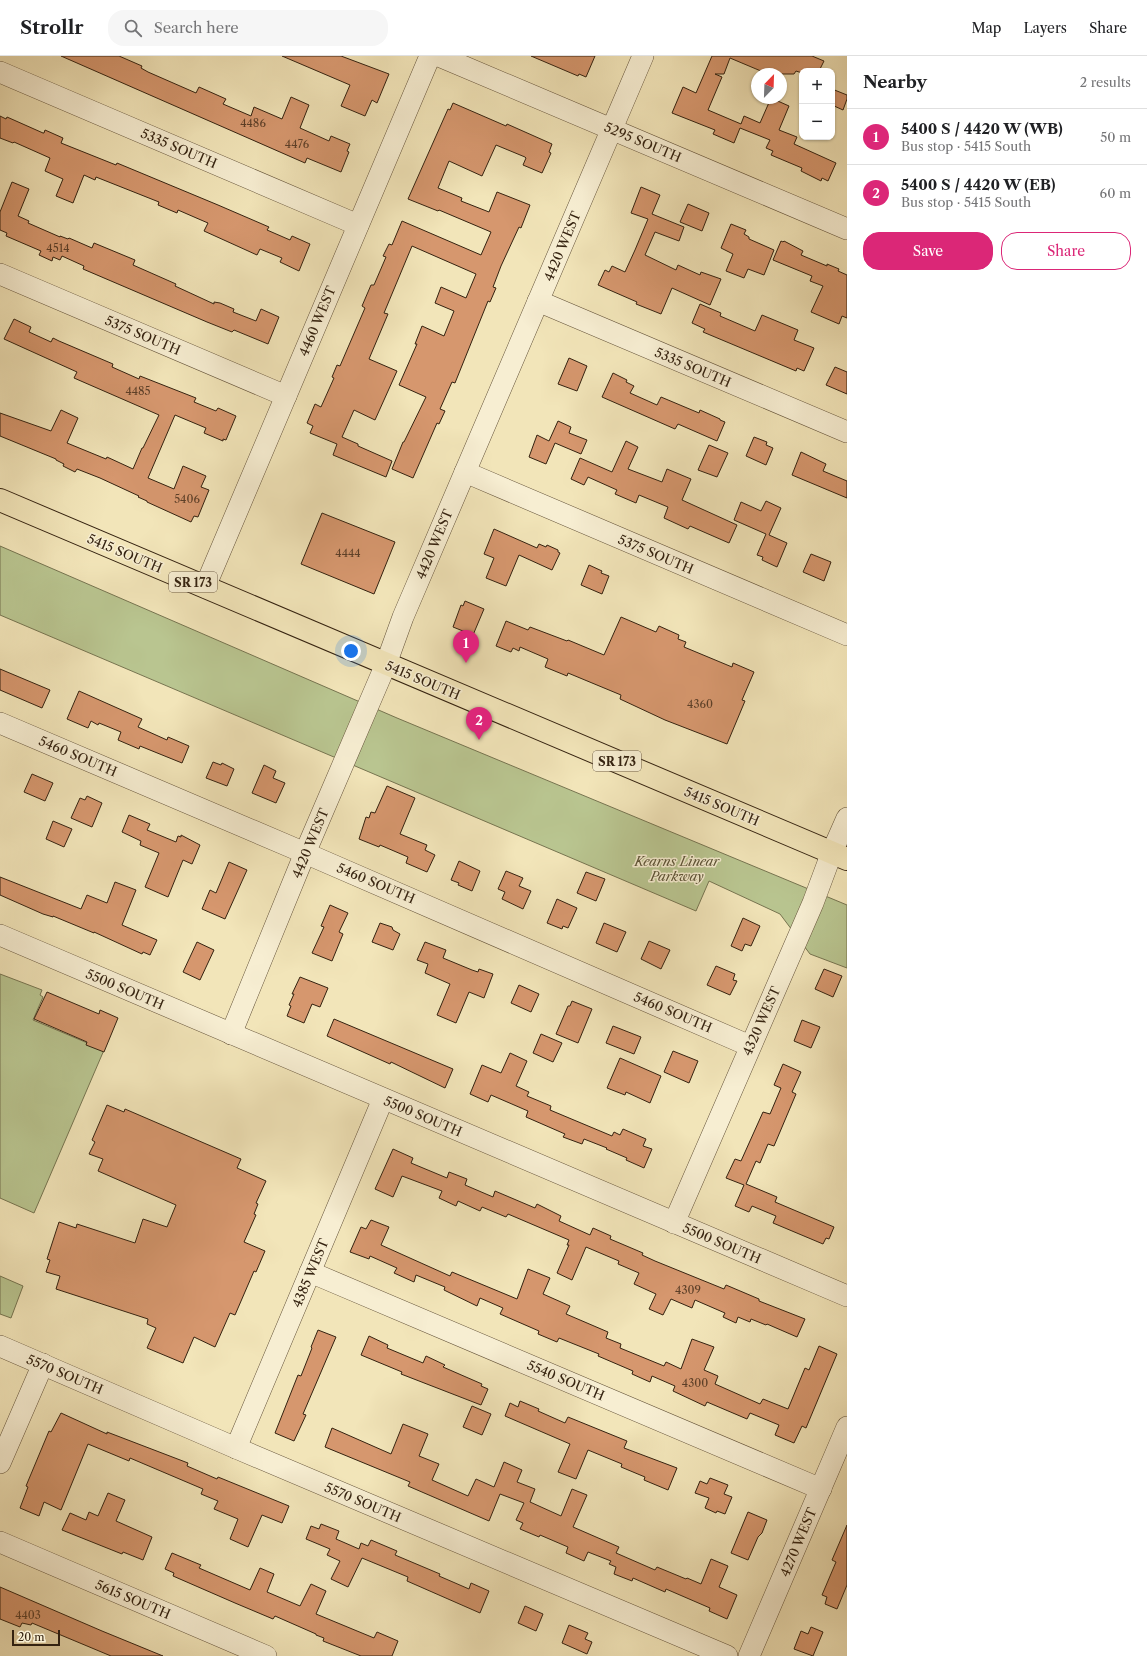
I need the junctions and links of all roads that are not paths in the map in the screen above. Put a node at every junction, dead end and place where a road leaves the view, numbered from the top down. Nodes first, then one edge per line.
1 (430, 56) edge
2 (439, 56) edge
3 (643, 56) edge
4 (0, 72) edge
5 (612, 129) junction
6 (358, 225) junction
7 (847, 229) edge
8 (0, 274) edge
9 (538, 301) junction
10 (286, 396) junction
11 (847, 432) edge
12 (465, 472) junction
13 (0, 500) edge
14 (205, 587) junction
15 (847, 636) edge
16 (386, 664) junction
17 (0, 723) edge
18 (847, 818) edge
19 (305, 853) junction
20 (839, 855) edge
21 (0, 935) edge
22 (231, 1034) junction
23 (750, 1046) junction
24 (383, 1099) junction
25 (674, 1222) junction
26 (310, 1272) junction
27 (847, 1296) edge
28 (0, 1346) edge
29 (43, 1364) junction
30 (847, 1427) edge
31 (236, 1448) junction
32 (0, 1464) edge
33 (821, 1489) junction
34 (0, 1542) edge
35 (266, 1656) edge
36 (727, 1656) edge
37 (749, 1656) edge

1 - 6 street, 4460 WEST
2 - 5 street, 5295 SOUTH
3 - 5 street, 4420 WEST
4 - 6 street, 5335 SOUTH
5 - 7 street, 5295 SOUTH
5 - 9 street, 4420 WEST
6 - 10 street, 4460 WEST
8 - 10 street, 5375 SOUTH
9 - 11 street, 5335 SOUTH
9 - 12 street, 4420 WEST
10 - 14 street, 4460 WEST
12 - 15 street, 5375 SOUTH
12 - 16 street, 4420 WEST
13 - 14 main road, 5415 SOUTH / SR 173
14 - 16 main road, 5415 SOUTH / SR 173
16 - 19 street, 4420 WEST
16 - 20 main road, 5415 SOUTH / SR 173
17 - 19 street, 5460 SOUTH
18 - 20 street, 4320 WEST
19 - 22 street, 4420 WEST
19 - 23 street, 5460 SOUTH
20 - 23 street, 4320 WEST
21 - 22 street, 5500 SOUTH
22 - 24 street, 5500 SOUTH
23 - 25 street, 4320 WEST
24 - 25 street, 5500 SOUTH
24 - 26 street, 4385 WEST
25 - 27 street, 5500 SOUTH
26 - 31 street, 4385 WEST
26 - 33 street, 5540 SOUTH
28 - 29 street, 5570 SOUTH
29 - 31 street, 5570 SOUTH
29 - 32 street
30 - 33 street, 4270 WEST
31 - 36 street, 5570 SOUTH
33 - 37 street, 4270 WEST
34 - 35 street, 5615 SOUTH

